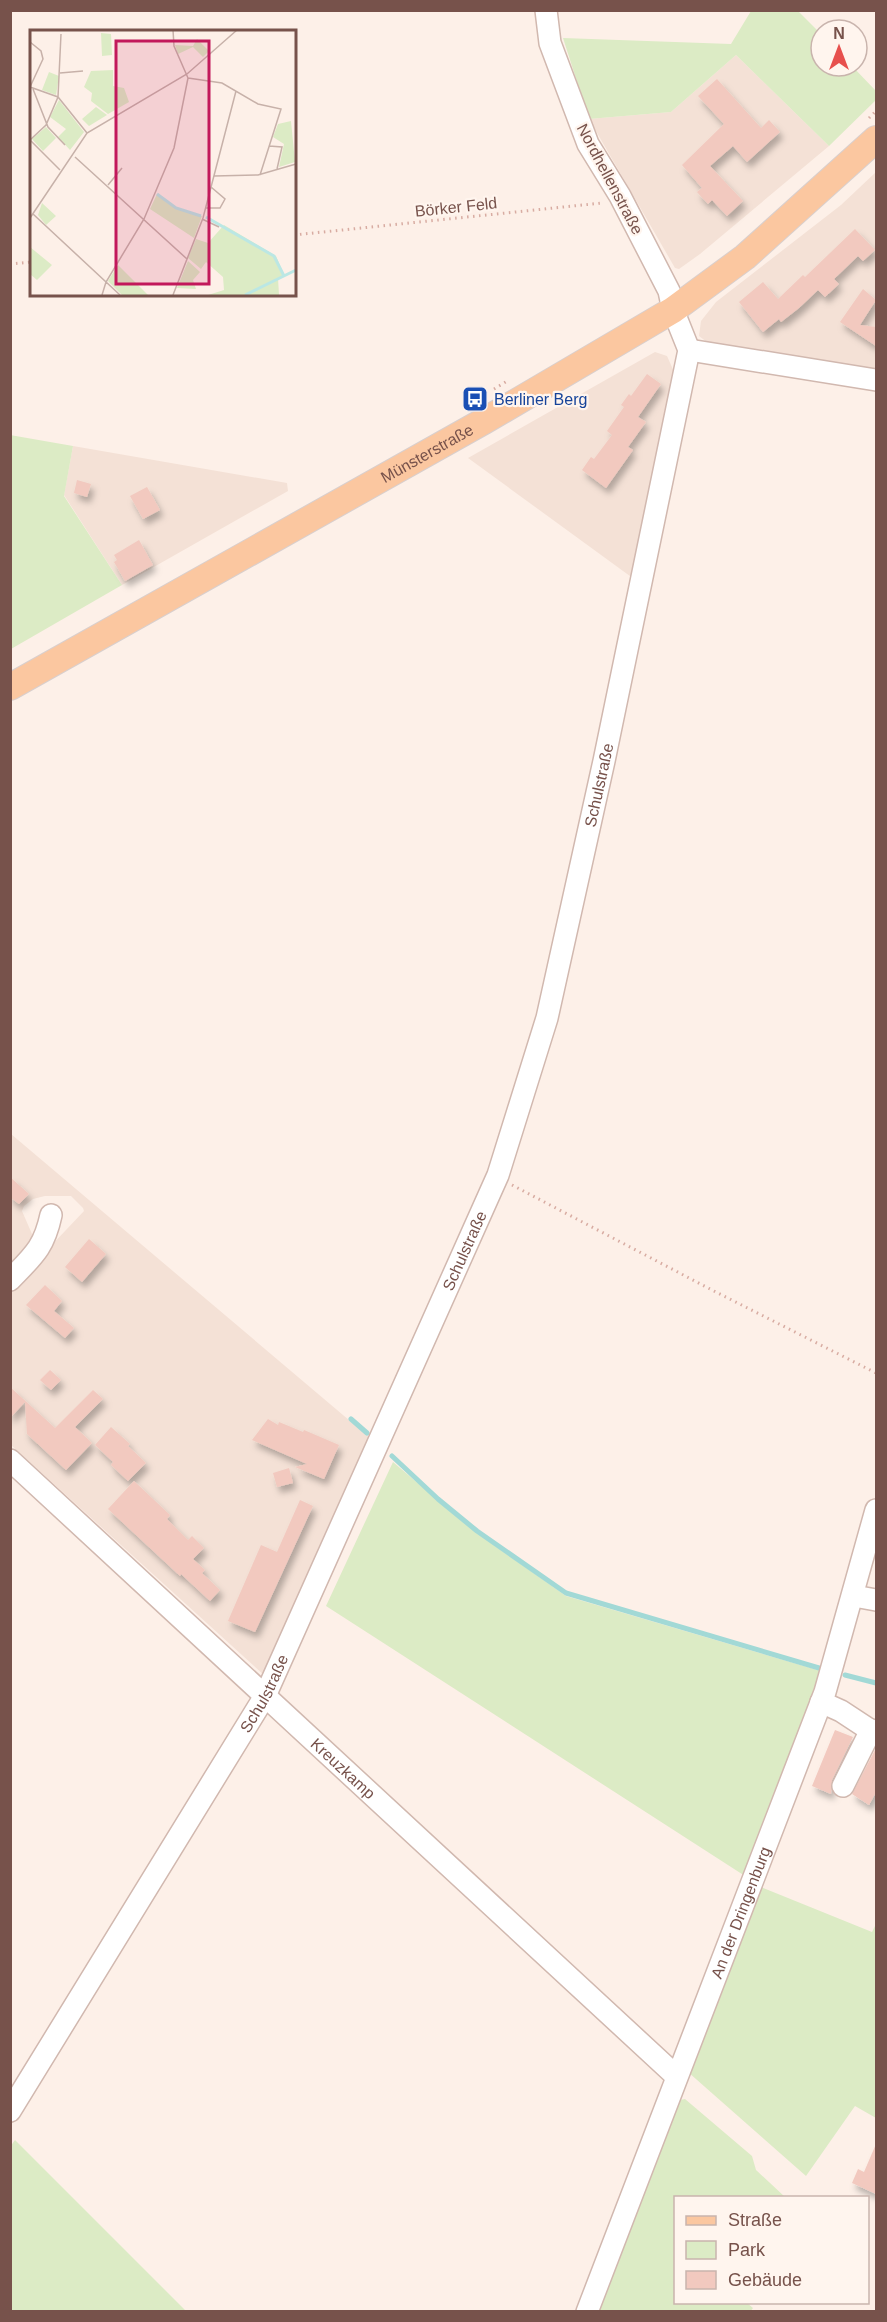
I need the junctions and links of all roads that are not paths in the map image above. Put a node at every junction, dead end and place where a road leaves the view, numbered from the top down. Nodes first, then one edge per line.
1 (546, 10) edge
2 (872, 129) edge
3 (673, 310) junction
4 (689, 350) junction
5 (876, 380) edge
6 (10, 687) edge
7 (51, 1215) dead end
8 (10, 1280) edge
9 (10, 1460) edge
10 (876, 1510) edge
11 (854, 1596) junction
12 (876, 1600) edge
13 (265, 1696) junction
14 (821, 1702) junction
15 (874, 1732) edge
16 (843, 1786) dead end
17 (676, 2076) junction
18 (10, 2111) edge
19 (587, 2312) edge

1 - 3 street, Nordhellenstraße
2 - 3 main road, Münsterstraße
3 - 4 street
3 - 6 main road, Münsterstraße
4 - 5 street
4 - 13 street, Schulstraße
7 - 8 street
9 - 13 street, Kreuzkamp
10 - 11 street, An der Dringenburg
11 - 12 street
11 - 14 street, An der Dringenburg
13 - 17 street, Kreuzkamp
13 - 18 street, Schulstraße
14 - 15 street
14 - 17 street, An der Dringenburg
15 - 16 street
17 - 19 street, An der Dringenburg

